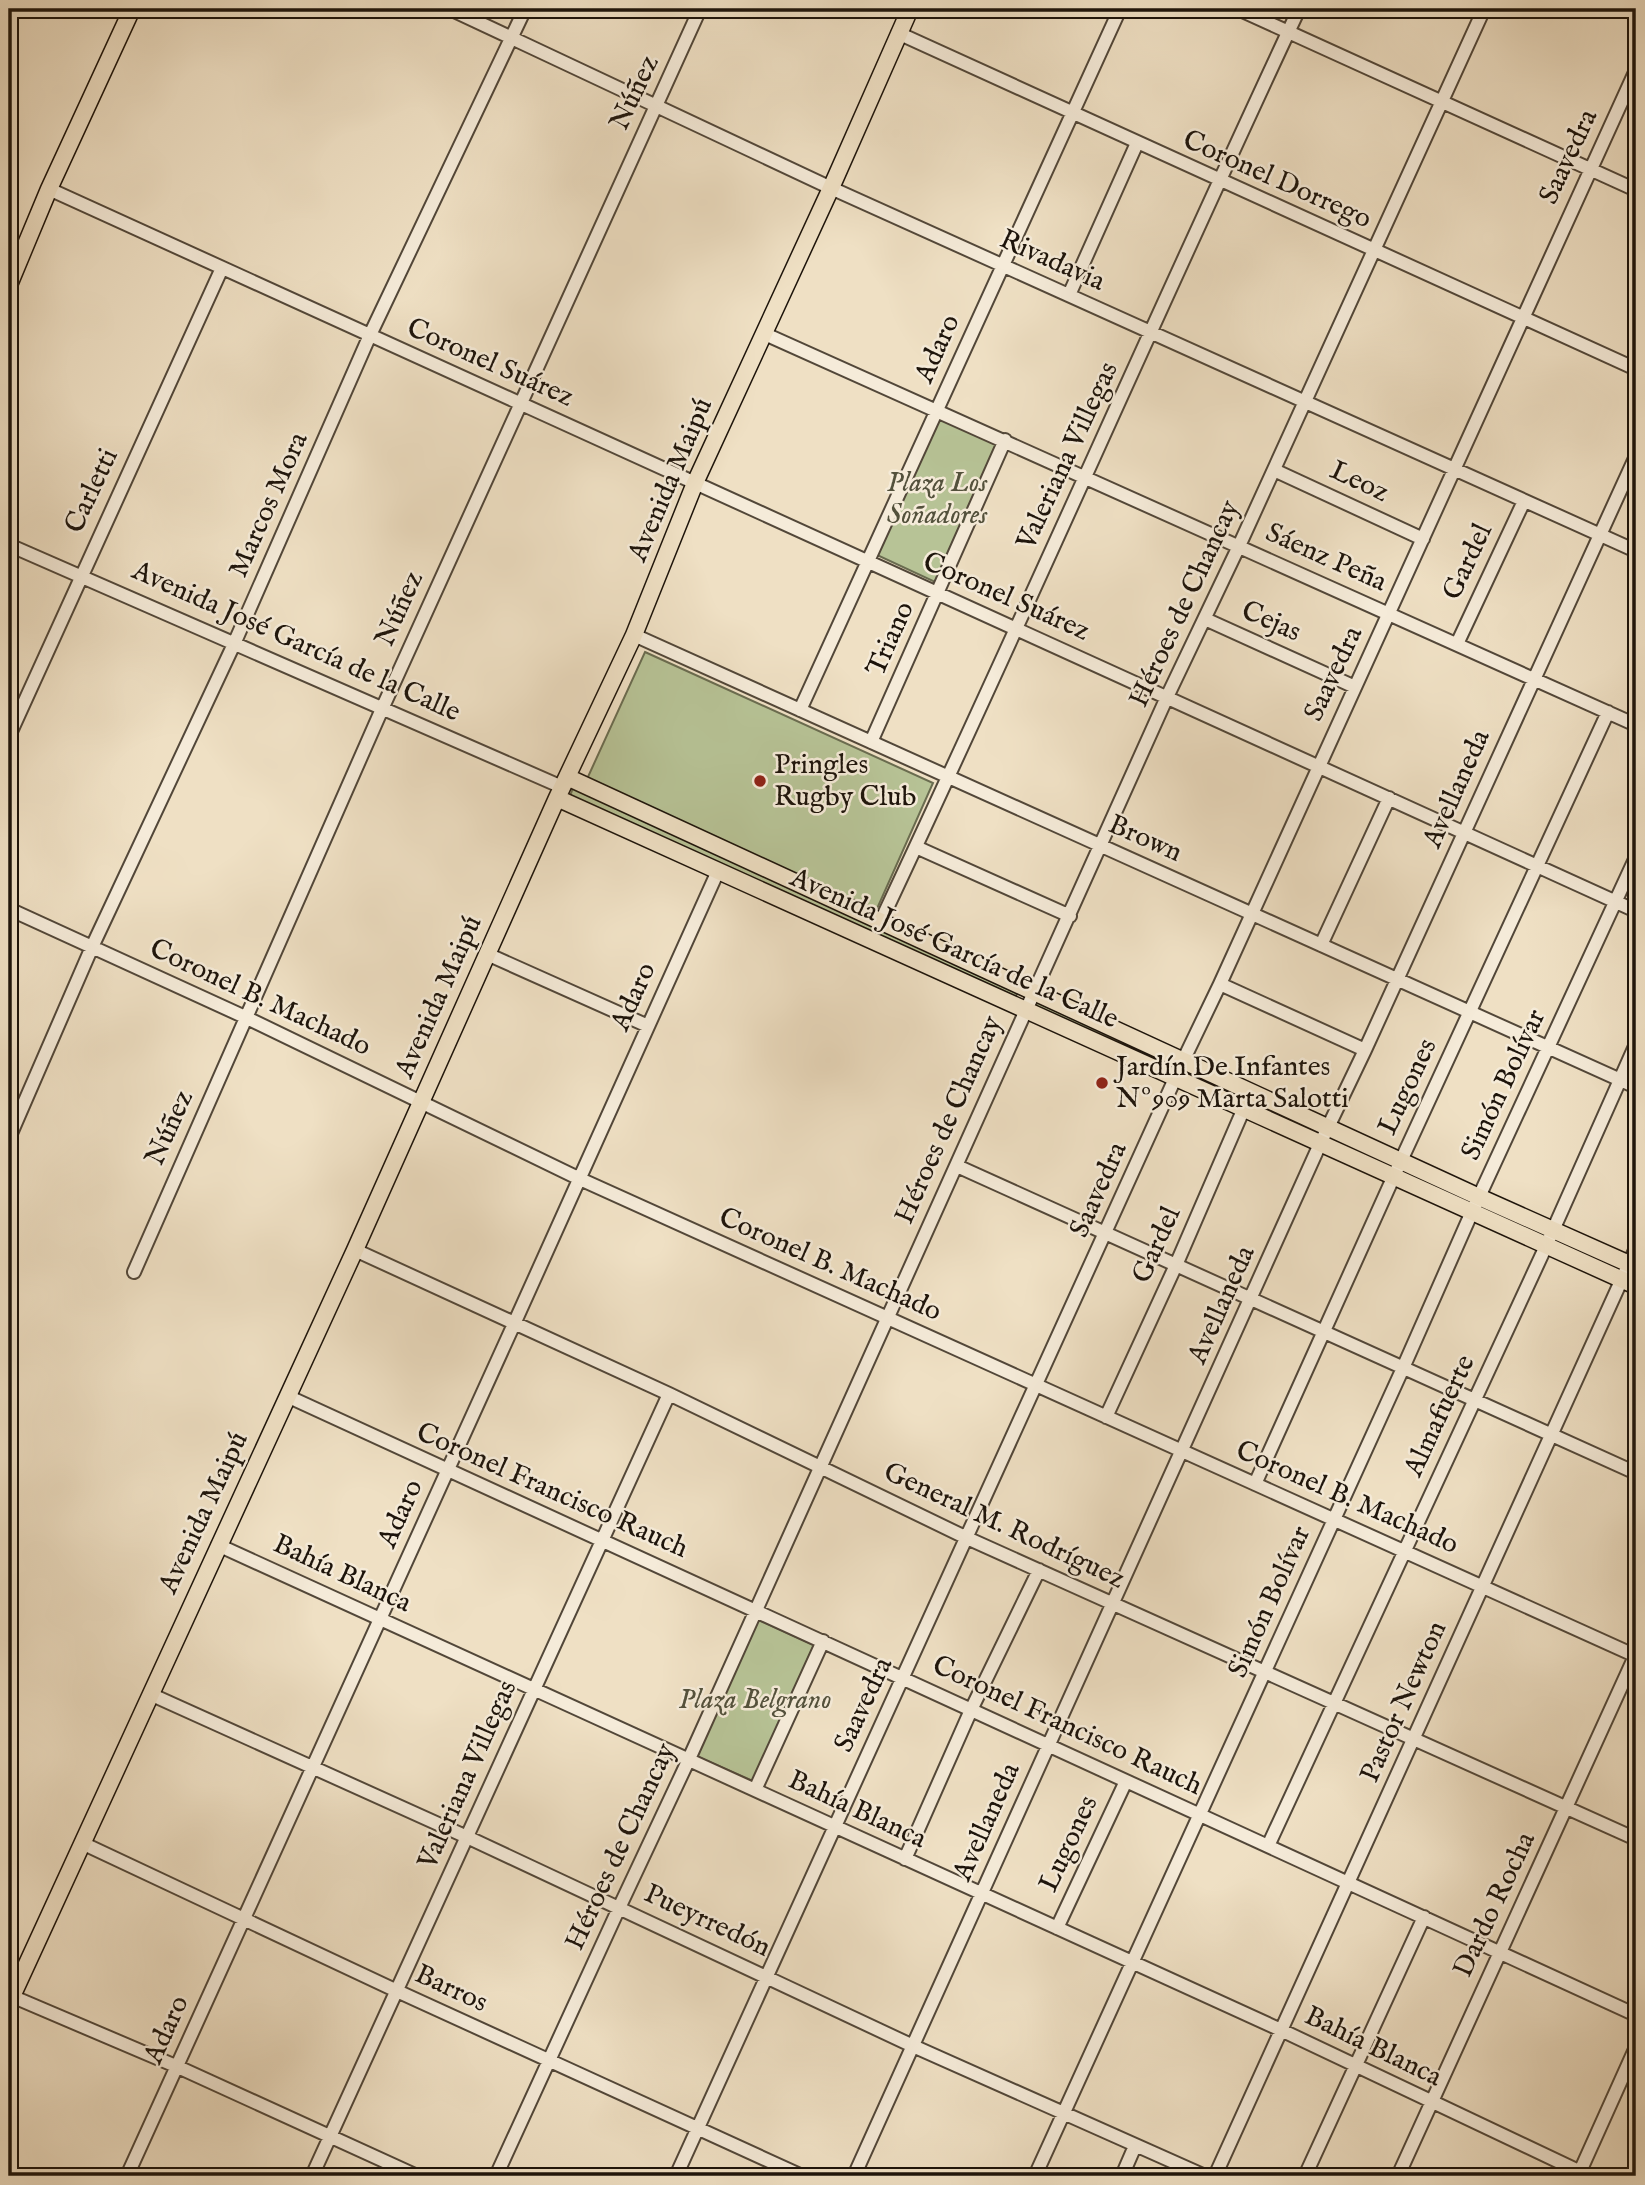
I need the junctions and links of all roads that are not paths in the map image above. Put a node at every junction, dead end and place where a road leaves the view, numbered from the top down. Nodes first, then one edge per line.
1 (132, 9) edge
2 (450, 9) edge
3 (525, 9) edge
4 (701, 9) edge
5 (910, 9) edge
6 (1120, 9) edge
7 (1238, 9) edge
8 (1299, 9) edge
9 (1484, 9) edge
10 (1288, 32) junction
11 (898, 33) junction
12 (512, 38) junction
13 (1636, 70) edge
14 (1441, 101) junction
15 (656, 105) junction
16 (1072, 114) junction
17 (1137, 144) junction
18 (1590, 169) junction
19 (1221, 181) junction
20 (831, 188) junction
21 (49, 189) junction
22 (1636, 190) edge
23 (1374, 250) junction
24 (1003, 266) junction
25 (222, 268) junction
26 (9, 285) edge
27 (1069, 296) junction
28 (1523, 318) junction
29 (1152, 333) junction
30 (765, 334) junction
31 (370, 335) junction
32 (1636, 369) edge
33 (1305, 402) junction
34 (520, 404) junction
35 (937, 410) junction
36 (1005, 440) junction
37 (1636, 456) edge
38 (1454, 469) junction
39 (1274, 470) junction
40 (1086, 477) junction
41 (695, 483) junction
42 (1524, 501) junction
43 (1600, 535) junction
44 (1423, 539) junction
45 (9, 545) edge
46 (1239, 546) junction
47 (1636, 551) edge
48 (868, 562) junction
49 (80, 576) junction
50 (938, 594) junction
51 (1388, 614) junction
52 (1205, 619) junction
53 (1015, 628) junction
54 (634, 635) junction
55 (234, 644) junction
56 (1457, 644) junction
57 (1534, 679) junction
58 (1355, 687) junction
59 (1167, 697) junction
60 (382, 709) junction
61 (800, 710) junction
62 (1608, 712) junction
63 (1636, 725) edge
64 (9, 736) edge
65 (871, 742) junction
66 (1319, 766) junction
67 (949, 777) junction
68 (562, 788) junction
69 (1389, 798) junction
70 (1465, 832) junction
71 (1101, 845) junction
72 (916, 846) junction
73 (1636, 857) edge
74 (1538, 866) junction
75 (718, 871) junction
76 (1616, 901) junction
77 (9, 909) edge
78 (1636, 911) edge
79 (1252, 914) junction
80 (1069, 916) junction
81 (880, 923) junction
82 (1321, 945) junction
83 (92, 947) junction
84 (487, 954) junction
85 (1398, 980) junction
86 (1220, 984) junction
87 (1033, 993) junction
88 (1026, 1009) junction
89 (1469, 1012) junction
90 (245, 1017) junction
91 (648, 1026) junction
92 (1636, 1044) edge
93 (1549, 1048) junction
94 (1365, 1050) junction
95 (1183, 1061) junction
96 (1175, 1078) junction
97 (1620, 1080) junction
98 (1636, 1087) edge
99 (1251, 1092) junction
100 (421, 1101) junction
101 (1243, 1110) junction
102 (1328, 1128) junction
103 (9, 1138) edge
104 (1320, 1144) junction
105 (1401, 1161) junction
106 (957, 1166) junction
107 (1393, 1178) junction
108 (580, 1179) junction
109 (1479, 1198) junction
110 (1471, 1214) junction
111 (1106, 1234) junction
112 (1549, 1238) junction
113 (1636, 1248) edge
114 (355, 1250) junction
115 (1176, 1265) junction
116 (1632, 1266) edge
117 (134, 1272) dead end
118 (1629, 1283) edge
119 (1252, 1299) junction
120 (888, 1318) junction
121 (514, 1324) junction
122 (1324, 1332) junction
123 (1404, 1368) junction
124 (1037, 1385) junction
125 (668, 1394) junction
126 (287, 1396) junction
127 (1474, 1399) junction
128 (1106, 1417) junction
129 (1552, 1435) junction
130 (1183, 1451) junction
131 (819, 1468) junction
132 (447, 1471) junction
133 (1636, 1473) edge
134 (1255, 1484) junction
135 (1334, 1520) junction
136 (967, 1538) junction
137 (602, 1540) junction
138 (218, 1545) junction
139 (1404, 1551) junction
140 (1039, 1570) junction
141 (1483, 1587) junction
142 (1113, 1604) junction
143 (755, 1610) junction
144 (380, 1619) junction
145 (823, 1641) junction
146 (1636, 1655) edge
147 (1265, 1672) junction
148 (903, 1678) junction
149 (533, 1690) junction
150 (150, 1694) junction
151 (1333, 1703) junction
152 (971, 1710) junction
153 (1413, 1739) junction
154 (1049, 1746) junction
155 (690, 1759) junction
156 (312, 1768) junction
157 (1126, 1781) junction
158 (755, 1790) junction
159 (1566, 1808) junction
160 (1200, 1814) junction
161 (835, 1828) junction
162 (467, 1838) junction
163 (1636, 1839) edge
164 (82, 1843) junction
165 (1268, 1846) junction
166 (905, 1859) junction
167 (1349, 1882) junction
168 (981, 1894) junction
169 (619, 1908) junction
170 (1424, 1917) junction
171 (244, 1920) junction
172 (1057, 1928) junction
173 (1500, 1953) junction
174 (1132, 1963) junction
175 (767, 1976) junction
176 (397, 1991) junction
177 (10, 1998) edge
178 (1636, 2015) edge
179 (1281, 2030) junction
180 (913, 2046) junction
181 (1636, 2048) edge
182 (549, 2061) junction
183 (1355, 2066) junction
184 (177, 2067) junction
185 (1432, 2103) junction
186 (1064, 2114) junction
187 (698, 2127) junction
188 (330, 2137) junction
189 (1135, 2146) junction
190 (9, 2173) edge
191 (1582, 2175) edge
192 (17, 2176) edge
193 (127, 2176) edge
194 (313, 2176) edge
195 (417, 2176) edge
196 (496, 2176) edge
197 (676, 2176) edge
198 (802, 2176) edge
199 (855, 2176) edge
200 (1035, 2176) edge
201 (1122, 2176) edge
202 (1205, 2176) edge
203 (1215, 2176) edge
204 (1305, 2176) edge
205 (1398, 2176) edge

1 - 21 main road
2 - 12 street, Rivadavia
3 - 12 street, Marcos Mora
4 - 15 street, Núñez
5 - 11 main road, Avenida Maipú
6 - 16 street, Adaro
7 - 10 street
8 - 10 street, Valeriana Villegas
9 - 14 street, Héroes de Chancay
10 - 14 street
10 - 19 street, Valeriana Villegas
11 - 16 street, Coronel Dorrego
11 - 20 main road, Avenida Maipú
12 - 15 street, Rivadavia
12 - 31 street, Marcos Mora
13 - 18 street, Saavedra
14 - 18 street
14 - 23 street, Héroes de Chancay
15 - 20 street, Rivadavia
15 - 34 street, Núñez
16 - 17 street, Coronel Dorrego
16 - 24 street, Adaro
17 - 19 street, Coronel Dorrego
17 - 27 street
18 - 22 street
18 - 28 street, Saavedra
19 - 23 street, Coronel Dorrego
19 - 29 street, Valeriana Villegas
20 - 24 street, Rivadavia
20 - 30 main road, Avenida Maipú
21 - 25 street, Coronel Suárez
21 - 26 main road
23 - 28 street, Coronel Dorrego
23 - 33 street, Héroes de Chancay
24 - 27 street, Rivadavia
24 - 35 street, Adaro
25 - 31 street, Coronel Suárez
25 - 49 street, Carletti
27 - 29 street, Rivadavia
28 - 32 street, Coronel Dorrego
28 - 38 street, Saavedra
29 - 33 street, Rivadavia
29 - 40 street, Valeriana Villegas
30 - 35 street, Sáenz Peña
30 - 41 main road, Avenida Maipú
31 - 34 street, Coronel Suárez
31 - 55 street, Marcos Mora
33 - 38 street, Rivadavia
33 - 39 street, Héroes de Chancay
34 - 41 street, Coronel Suárez
34 - 60 street, Núñez
35 - 36 street, Sáenz Peña
35 - 48 street, Adaro
36 - 40 street, Sáenz Peña
36 - 50 street, Triano
37 - 43 street, Avellaneda
38 - 42 street, Rivadavia
38 - 44 street, Saavedra
39 - 44 street, Leoz
39 - 46 street, Héroes de Chancay
40 - 46 street, Sáenz Peña
40 - 53 street, Valeriana Villegas
41 - 48 street, Coronel Suárez
41 - 54 main road, Avenida Maipú
42 - 43 street, Rivadavia
42 - 56 street, Gardel
43 - 47 street, Rivadavia
43 - 57 street, Avellaneda
44 - 51 street, Saavedra
45 - 49 street, Avenida José García de la Calle
46 - 51 street, Sáenz Peña
46 - 52 street, Héroes de Chancay
48 - 50 street, Coronel Suárez
48 - 61 street, Adaro
49 - 55 street, Avenida José García de la Calle
49 - 64 street, Carletti
50 - 53 street, Coronel Suárez
50 - 65 street, Triano
51 - 56 street, Sáenz Peña
51 - 58 street, Saavedra
52 - 58 street, Cejas
52 - 59 street, Héroes de Chancay
53 - 59 street, Coronel Suárez
53 - 67 street, Valeriana Villegas
54 - 61 street, Brown
54 - 68 main road, Avenida Maipú
55 - 60 street, Avenida José García de la Calle
55 - 83 street, Marcos Mora
56 - 57 street, Sáenz Peña
57 - 62 street, Sáenz Peña
57 - 70 street, Avellaneda
58 - 66 street, Saavedra
59 - 66 street, Coronel Suárez
59 - 71 street, Héroes de Chancay
60 - 68 street, Avenida José García de la Calle
60 - 90 street, Núñez
61 - 65 street, Brown
62 - 63 street, Sáenz Peña
62 - 74 street, Lugones
65 - 67 street, Brown
66 - 69 street, Coronel Suárez
66 - 79 street, Saavedra
67 - 71 street, Brown
67 - 72 street, Valeriana Villegas
68 - 75 main road, Avenida José García de la Calle
68 - 81 main road, Avenida José García de la Calle
68 - 84 main road, Avenida Maipú
69 - 70 street, Coronel Suárez
69 - 82 street
70 - 74 street, Coronel Suárez
70 - 85 street, Avellaneda
71 - 79 street, Brown
71 - 80 street, Héroes de Chancay
72 - 80 street
72 - 81 street, Valeriana Villegas
73 - 76 street, Simón Bolívar
74 - 76 street, Coronel Suárez
74 - 89 street, Lugones
75 - 88 main road, Avenida José García de la Calle
75 - 91 street, Adaro
76 - 78 street, Coronel Suárez
76 - 93 street, Simón Bolívar
77 - 83 street, Coronel B. Machado
79 - 82 street, Brown
79 - 86 street, Saavedra
80 - 87 street, Héroes de Chancay
81 - 87 main road, Avenida José García de la Calle
82 - 85 street, Brown
83 - 90 street, Coronel B. Machado
83 - 103 street, Marcos Mora
84 - 91 street
84 - 100 main road, Avenida Maipú
85 - 89 street, Brown
85 - 94 street, Avellaneda
86 - 94 street
86 - 95 street, Saavedra
87 - 88 street, Héroes de Chancay
87 - 95 main road, Avenida José García de la Calle
88 - 96 main road, Avenida José García de la Calle
88 - 106 street, Héroes de Chancay
89 - 93 street, Brown
89 - 105 street, Lugones
90 - 100 street, Coronel B. Machado
90 - 117 street, Núñez
91 - 108 street, Adaro
92 - 97 street, Almafuerte
93 - 97 street, Brown
93 - 109 street, Simón Bolívar
94 - 102 street, Avellaneda
95 - 96 street, Saavedra
95 - 99 main road, Avenida José García de la Calle
96 - 101 main road, Avenida José García de la Calle
96 - 111 street, Saavedra
97 - 98 street, Brown
97 - 112 street, Almafuerte
99 - 101 street, Gardel
99 - 102 main road, Avenida José García de la Calle
100 - 108 street, Coronel B. Machado
100 - 114 main road, Avenida Maipú
101 - 104 main road, Avenida José García de la Calle
101 - 115 street, Gardel
102 - 104 street, Avellaneda
102 - 105 main road, Avenida José García de la Calle
104 - 107 main road, Avenida José García de la Calle
104 - 119 street, Avellaneda
105 - 107 street, Lugones
105 - 109 main road, Avenida José García de la Calle
106 - 111 street
106 - 120 street, Héroes de Chancay
107 - 110 main road, Avenida José García de la Calle
107 - 122 street, Lugones
108 - 120 street, Coronel B. Machado
108 - 121 street, Adaro
109 - 110 street, Simón Bolívar
109 - 112 main road, Avenida José García de la Calle
110 - 112 main road, Avenida José García de la Calle
110 - 123 street, Simón Bolívar
111 - 115 street
111 - 124 street, Saavedra
112 - 116 main road, Avenida José García de la Calle
112 - 118 main road, Avenida José García de la Calle
112 - 127 street, Almafuerte
113 - 116 street, Pastor Newton
114 - 121 street, General M. Rodríguez
114 - 126 main road, Avenida Maipú
115 - 119 street
115 - 128 street, Gardel
116 - 118 street, Pastor Newton
118 - 129 street, Pastor Newton
119 - 122 street
119 - 130 street, Avellaneda
120 - 124 street, Coronel B. Machado
120 - 131 street, Héroes de Chancay
121 - 125 street, General M. Rodríguez
121 - 132 street, Adaro
122 - 123 street
122 - 134 street, Lugones
123 - 127 street
123 - 135 street, Simón Bolívar
124 - 128 street, Coronel B. Machado
124 - 136 street, Saavedra
125 - 131 street, General M. Rodríguez
125 - 137 street, Valeriana Villegas
126 - 132 street, Coronel Francisco Rauch
126 - 138 main road, Avenida Maipú
127 - 129 street
127 - 139 street, Almafuerte
128 - 130 street, Coronel B. Machado
129 - 133 street
129 - 141 street, Pastor Newton
130 - 134 street, Coronel B. Machado
130 - 142 street, Avellaneda
131 - 136 street, General M. Rodríguez
131 - 143 street, Héroes de Chancay
132 - 137 street, Coronel Francisco Rauch
132 - 144 street, Adaro
134 - 135 street, Coronel B. Machado
135 - 139 street, Coronel B. Machado
135 - 147 street, Simón Bolívar
136 - 140 street, General M. Rodríguez
136 - 148 street, Saavedra
137 - 143 street, Coronel Francisco Rauch
137 - 149 street, Valeriana Villegas
138 - 144 street, Bahía Blanca
138 - 150 main road, Avenida Maipú
139 - 141 street, Coronel B. Machado
139 - 151 street, Almafuerte
140 - 142 street, General M. Rodríguez
140 - 152 street
141 - 146 street, Coronel B. Machado
141 - 153 street, Pastor Newton
142 - 147 street, General M. Rodríguez
142 - 154 street, Avellaneda
143 - 145 street, Coronel Francisco Rauch
143 - 155 street, Héroes de Chancay
144 - 149 street, Bahía Blanca
144 - 156 street, Adaro
145 - 148 street, Coronel Francisco Rauch
145 - 158 street
146 - 159 street, Dardo Rocha
147 - 151 street, General M. Rodríguez
147 - 160 street, Simón Bolívar
148 - 152 street, Coronel Francisco Rauch
148 - 161 street, Saavedra
149 - 155 street, Bahía Blanca
149 - 162 street, Valeriana Villegas
150 - 156 street, Pueyrredón
150 - 164 main road, Avenida Maipú
151 - 153 street, General M. Rodríguez
151 - 165 street, Almafuerte
152 - 154 street, Coronel Francisco Rauch
152 - 166 street
153 - 159 street, General M. Rodríguez
153 - 167 street, Pastor Newton
154 - 157 street, Coronel Francisco Rauch
154 - 168 street, Avellaneda
155 - 158 street, Bahía Blanca
155 - 169 street, Héroes de Chancay
156 - 162 street, Pueyrredón
156 - 171 street, Adaro
157 - 160 street, Coronel Francisco Rauch
157 - 172 street, Lugones
158 - 161 street, Bahía Blanca
159 - 163 street, General M. Rodríguez
159 - 173 street, Dardo Rocha
160 - 165 street, Coronel Francisco Rauch
160 - 174 street, Simón Bolívar
161 - 166 street, Bahía Blanca
161 - 175 street, Saavedra
162 - 169 street, Pueyrredón
162 - 176 street, Valeriana Villegas
164 - 171 street, Barros
164 - 177 main road, Avenida Maipú
165 - 167 street, Coronel Francisco Rauch
166 - 168 street, Bahía Blanca
167 - 170 street, Coronel Francisco Rauch
167 - 179 street, Pastor Newton
168 - 172 street, Bahía Blanca
168 - 180 street, Avellaneda
169 - 175 street, Pueyrredón
169 - 182 street, Héroes de Chancay
170 - 173 street, Coronel Francisco Rauch
170 - 183 street
171 - 176 street, Barros
171 - 184 street, Adaro
172 - 174 street, Bahía Blanca
173 - 178 street, Coronel Francisco Rauch
173 - 185 street, Dardo Rocha
174 - 179 street, Bahía Blanca
174 - 186 street, Simón Bolívar
175 - 180 street, Pueyrredón
175 - 187 street, Saavedra
176 - 182 street, Barros
176 - 188 street, Valeriana Villegas
177 - 184 street
179 - 183 street, Bahía Blanca
179 - 203 street, Pastor Newton
180 - 186 street, Pueyrredón
180 - 199 street, Avellaneda
181 - 191 street
182 - 187 street, Barros
182 - 196 street, Héroes de Chancay
183 - 185 street, Bahía Blanca
183 - 204 street
184 - 188 street
184 - 193 street, Adaro
185 - 191 street, Bahía Blanca
185 - 205 street, Dardo Rocha
186 - 189 street, Pueyrredón
186 - 200 street, Simón Bolívar
187 - 197 street, Saavedra
187 - 198 street, Barros
188 - 194 street, Valeriana Villegas
188 - 195 street
189 - 201 street
189 - 202 street, Pueyrredón
190 - 192 street

